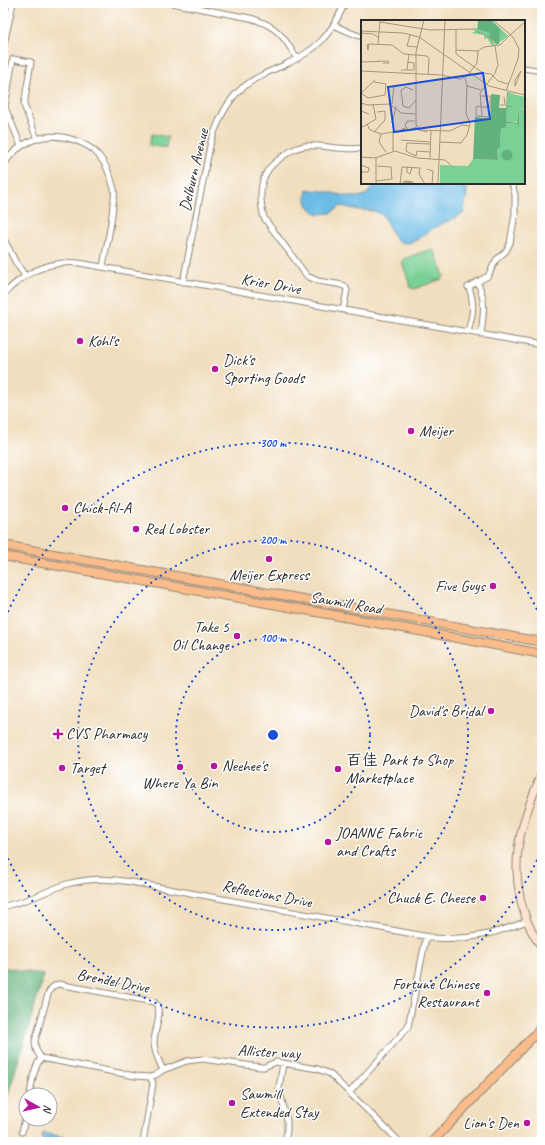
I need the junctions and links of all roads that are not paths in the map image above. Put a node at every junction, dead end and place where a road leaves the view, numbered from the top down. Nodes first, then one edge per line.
1 (13, 3) edge
2 (171, 3) edge
3 (345, 3) edge
4 (334, 25) junction
5 (361, 37) edge
6 (4, 44) dead end
7 (297, 59) junction
8 (525, 68) edge
9 (542, 71) edge
10 (37, 139) junction
11 (21, 146) junction
12 (361, 148) edge
13 (3, 166) edge
14 (512, 184) edge
15 (3, 237) edge
16 (6, 248) edge
17 (102, 267) junction
18 (25, 276) junction
19 (183, 282) junction
20 (477, 282) junction
21 (3, 295) edge
22 (343, 310) junction
23 (468, 332) junction
24 (480, 334) junction
25 (542, 345) edge
26 (3, 544) edge
27 (3, 556) edge
28 (542, 642) edge
29 (542, 654) edge
30 (542, 772) edge
31 (3, 906) edge
32 (527, 921) junction
33 (426, 937) junction
34 (542, 947) edge
35 (542, 1027) edge
36 (41, 1058) junction
37 (283, 1063) junction
38 (163, 1070) junction
39 (150, 1077) junction
40 (32, 1087) edge
41 (349, 1093) junction
42 (23, 1127) edge
43 (22, 1132) dead end
44 (143, 1142) edge
45 (285, 1142) edge
46 (400, 1142) edge
47 (432, 1142) edge

1 - 6 street
2 - 7 street
3 - 4 street, Delburn Avenue
4 - 5 street
4 - 7 street, Delburn Avenue
7 - 19 street, Delburn Avenue
8 - 9 street
10 - 11 street
10 - 11 street
10 - 17 street
11 - 13 street
12 - 22 street
14 - 20 street
15 - 16 street
16 - 18 street
17 - 18 street, Krier Drive
17 - 19 street, Krier Drive
18 - 21 street, Krier Drive
19 - 22 street, Krier Drive
20 - 23 street
20 - 24 street
22 - 23 street, Krier Drive
23 - 24 street, Krier Drive
24 - 25 street, Krier Drive
26 - 28 main road, Sawmill Road
27 - 29 main road, Sawmill Road
30 - 32 street
31 - 33 street, Reflections Drive
32 - 33 street, Reflections Drive
32 - 34 street
33 - 41 street
35 - 47 main road
36 - 38 street, Brendel Drive
36 - 39 street
36 - 40 street
37 - 38 street, Allister way
37 - 41 street, Allister way
37 - 45 street
38 - 39 street, Allister way
39 - 44 street
41 - 46 street, Allister way
42 - 43 street

